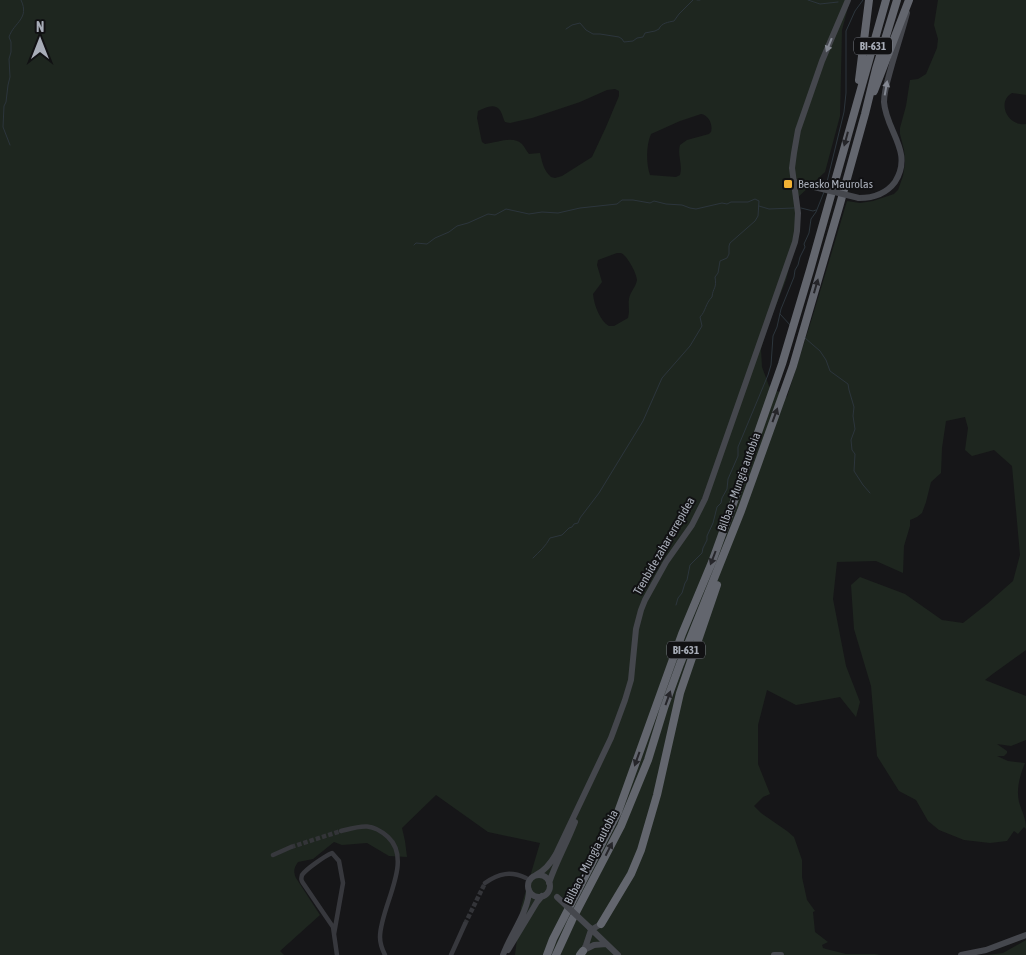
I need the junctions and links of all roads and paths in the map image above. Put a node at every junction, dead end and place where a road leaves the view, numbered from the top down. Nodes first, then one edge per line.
1 (848, 0) edge
2 (869, 0) edge
3 (886, 0) edge
4 (896, 0) edge
5 (910, 0) edge
6 (859, 92) junction
7 (865, 114) junction
8 (794, 182) junction
9 (727, 545) junction
10 (580, 804) junction
11 (341, 831) tunnel mouth
12 (291, 847) tunnel mouth
13 (273, 855) dead end
14 (536, 875) junction
15 (526, 878) dead end
16 (486, 883) tunnel mouth
17 (549, 884) junction
18 (529, 890) junction
19 (543, 895) junction
20 (557, 897) junction
21 (465, 924) tunnel mouth
22 (601, 924) junction
23 (590, 929) junction
24 (334, 934) junction
25 (1026, 935) edge
26 (553, 938) junction
27 (606, 944) junction
28 (581, 953) edge
29 (337, 955) edge
30 (385, 955) edge
31 (451, 955) edge
32 (504, 955) edge
33 (542, 955) edge
34 (547, 955) edge
35 (556, 955) edge
36 (618, 955) edge
37 (774, 955) edge
38 (781, 955) edge
39 (961, 955) edge

1 -> 8 street, Trenbide zahar errepidea
2 - 6 highway
3 - 6 highway, Bilbao - Mungia autobia / BI-631
4 - 7 highway, Bilbao - Mungia autobia / BI-631
5 - 7 highway
8 -> 5 street, bridge
6 -> 26 highway, Bilbao - Mungia autobia / BI-631
9 -> 7 highway, Bilbao - Mungia autobia / BI-631
8 - 10 street, Trenbide zahar errepidea
9 - 22 highway
35 -> 9 highway, Bilbao - Mungia autobia / BI-631
10 - 14 street, Trenbide zahar errepidea
10 - 17 street, Trenbide zahar errepidea
11 - 30 street
12 - 13 street
14 - 17 street
14 - 18 street
15 - 16 street
17 - 19 street
17 - 20 street
18 - 19 street
18 - 32 street
19 - 20 street
19 - 32 street
20 - 23 street, bridge
21 - 31 street
22 - 23 street
22 - 27 street
23 - 27 street
23 - 28 street
24 - 24 street
24 - 29 street
25 - 39 street
26 - 33 highway
26 - 34 highway, Bilbao - Mungia autobia / BI-631
27 - 28 street
27 - 36 street
37 - 38 street

